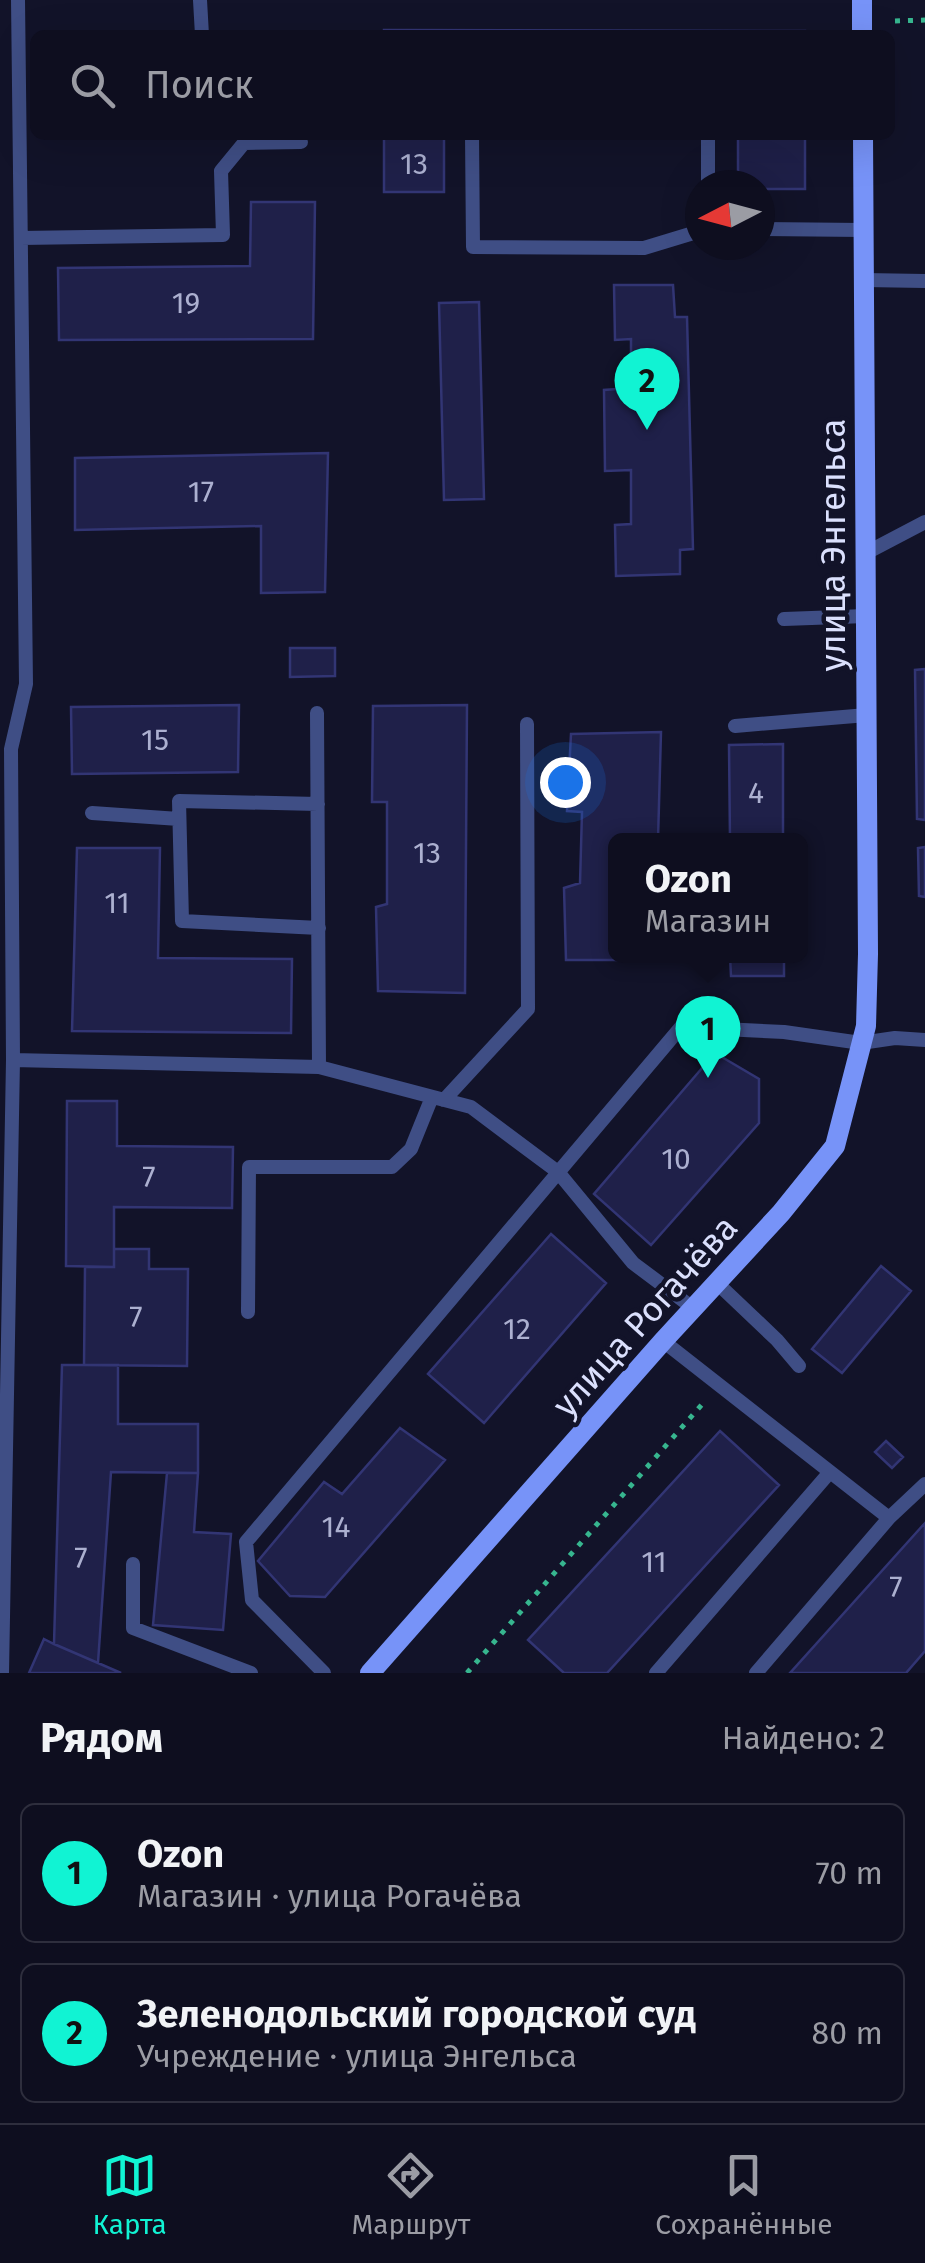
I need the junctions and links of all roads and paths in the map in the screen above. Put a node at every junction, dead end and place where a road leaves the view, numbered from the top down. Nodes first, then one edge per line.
1 (18, 0) edge
2 (200, 0) edge
3 (862, 0) edge
4 (895, 20) dead end
5 (925, 20) edge
6 (202, 30) edge
7 (862, 30) edge
8 (18, 37) junction
9 (30, 37) edge
10 (472, 140) edge
11 (708, 140) edge
12 (863, 140) edge
13 (301, 142) dead end
14 (708, 170) edge
15 (775, 230) edge
16 (864, 230) junction
17 (685, 236) edge
18 (20, 238) junction
19 (864, 280) junction
20 (925, 282) edge
21 (925, 522) edge
22 (866, 553) junction
23 (866, 616) junction
24 (784, 619) dead end
25 (317, 713) dead end
26 (867, 715) junction
27 (526, 724) dead end
28 (734, 726) dead end
29 (318, 804) junction
30 (92, 814) dead end
31 (179, 819) junction
32 (318, 928) junction
33 (868, 954) joint
34 (925, 1040) edge
35 (861, 1043) junction
36 (13, 1060) junction
37 (320, 1066) junction
38 (438, 1098) junction
39 (6, 1128) edge
40 (558, 1172) junction
41 (717, 1283) junction
42 (693, 1308) junction
43 (248, 1312) dead end
44 (664, 1340) junction
45 (799, 1366) dead end
46 (719, 1384) junction
47 (830, 1472) junction
48 (925, 1484) edge
49 (889, 1518) junction
50 (133, 1564) dead end
51 (2, 1673) edge
52 (252, 1673) edge
53 (324, 1673) edge
54 (370, 1673) edge
55 (467, 1673) edge
56 (656, 1673) edge
57 (756, 1673) edge

1 - 8 lane
2 - 6 lane
3 - 7 street
4 - 5 path
8 - 9 lane
8 - 18 lane
10 - 17 lane
11 - 14 lane
12 - 16 street, улица Энгельса
13 - 18 lane
15 - 16 lane
16 - 19 street, улица Энгельса
18 - 36 lane
19 - 20 lane
19 - 22 street, улица Энгельса
21 - 22 lane
22 - 23 street, улица Энгельса
23 - 24 lane
23 - 26 street, улица Энгельса
25 - 29 lane
26 - 28 lane
26 - 33 street, улица Энгельса
27 - 38 lane
29 - 31 lane
29 - 32 lane
30 - 31 lane
31 - 32 lane
32 - 37 lane
33 - 35 street, улица Рогачёва
34 - 35 lane
35 - 40 lane
35 - 41 street, улица Рогачёва
36 - 37 lane
36 - 39 lane
37 - 38 lane
38 - 40 lane
38 - 43 lane
39 - 51 lane
40 - 42 lane
40 - 53 lane
41 - 42 street, улица Рогачёва
41 - 45 lane
42 - 44 street, улица Рогачёва
44 - 46 lane
44 - 54 street, улица Рогачёва
46 - 47 lane
46 - 55 path
47 - 49 lane
47 - 56 lane
48 - 49 lane
49 - 57 lane
50 - 52 lane

